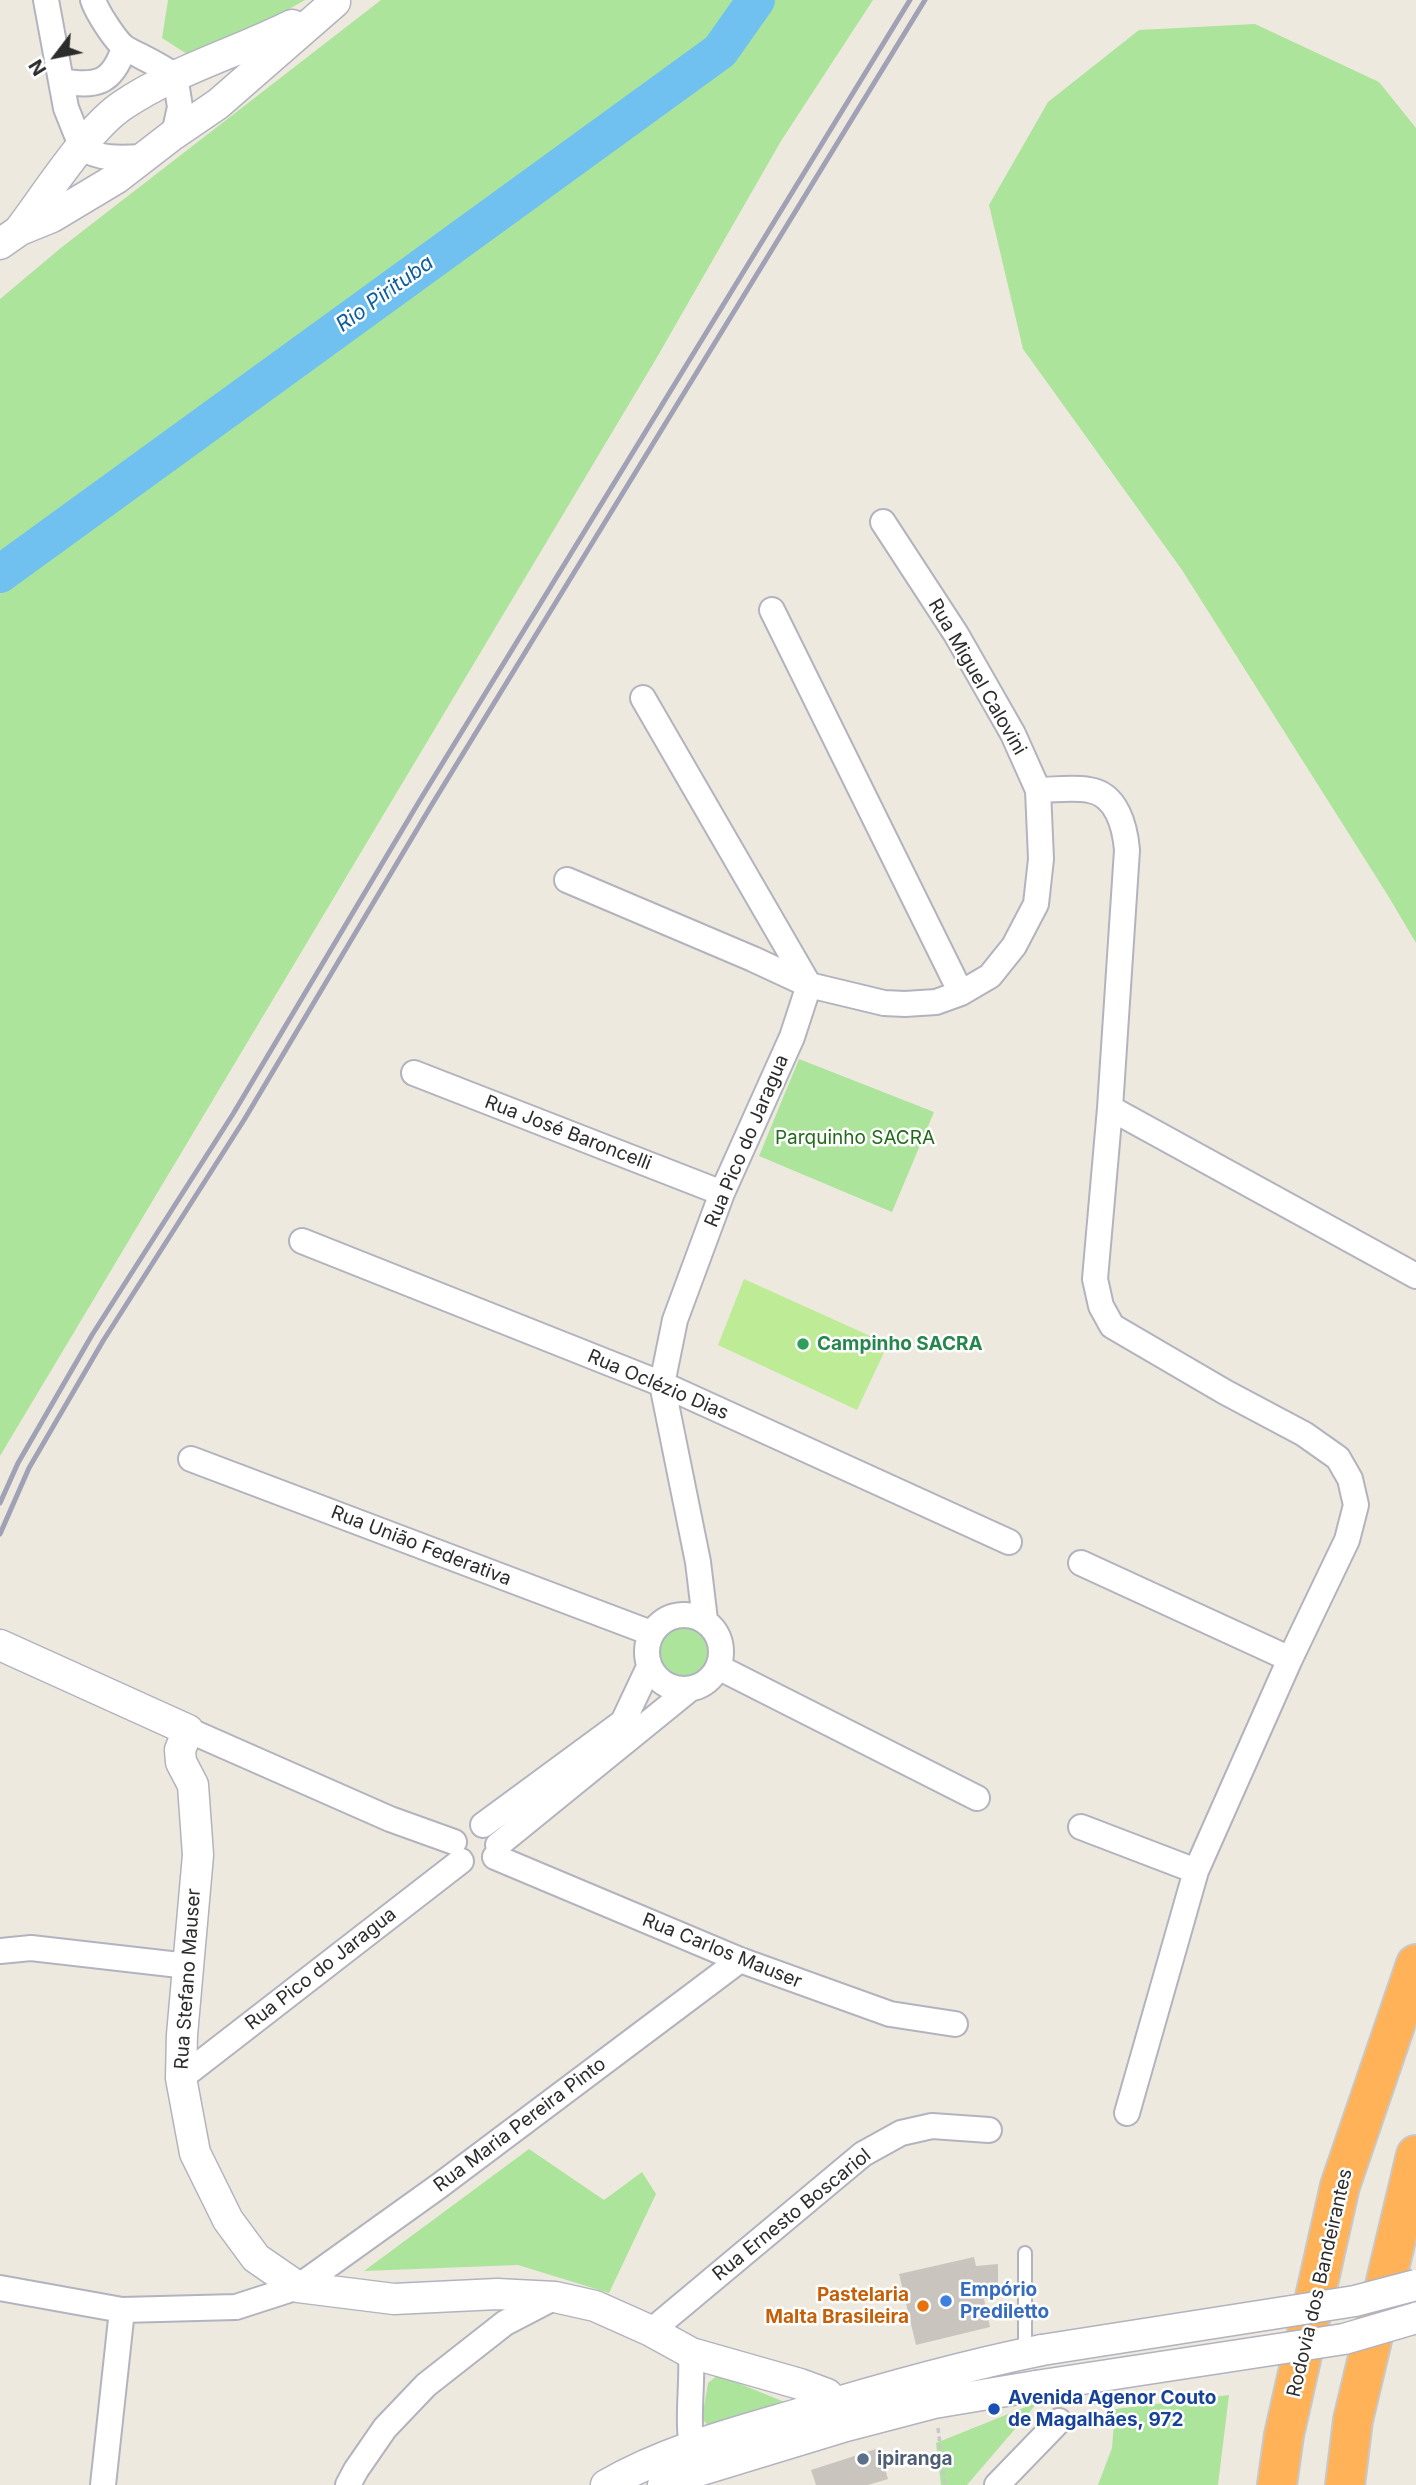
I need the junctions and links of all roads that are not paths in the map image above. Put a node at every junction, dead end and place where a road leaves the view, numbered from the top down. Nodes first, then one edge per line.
1 (46, 0) edge
2 (93, 0) edge
3 (337, 1) edge
4 (124, 48) junction
5 (175, 76) junction
6 (61, 81) junction
7 (174, 134) junction
8 (82, 148) junction
9 (144, 157) junction
10 (10, 237) edge
11 (883, 522) dead end
12 (772, 610) dead end
13 (643, 698) dead end
14 (1038, 790) junction
15 (567, 880) dead end
16 (809, 985) junction
17 (961, 993) junction
18 (414, 1073) dead end
19 (1110, 1108) junction
20 (722, 1193) junction
21 (302, 1241) dead end
22 (1416, 1276) edge
23 (662, 1384) junction
24 (191, 1459) dead end
25 (1009, 1542) dead end
26 (1081, 1563) dead end
27 (705, 1620) junction
28 (651, 1633) junction
29 (0, 1645) edge
30 (1290, 1659) junction
31 (649, 1667) junction
32 (718, 1667) junction
33 (690, 1689) junction
34 (188, 1730) junction
35 (977, 1798) dead end
36 (483, 1825) junction
37 (1081, 1827) dead end
38 (457, 1851) junction
39 (497, 1851) junction
40 (1196, 1871) junction
41 (0, 1951) edge
42 (740, 1960) junction
43 (1416, 1964) edge
44 (188, 1966) junction
45 (955, 2024) dead end
46 (181, 2078) junction
47 (1128, 2113) dead end
48 (989, 2130) dead end
49 (1416, 2155) edge
50 (1025, 2253) dead end
51 (1416, 2285) edge
52 (0, 2287) edge
53 (298, 2287) junction
54 (555, 2297) junction
55 (122, 2310) junction
56 (1416, 2318) edge
57 (651, 2331) junction
58 (1034, 2352) junction
59 (691, 2353) junction
60 (800, 2384) junction
61 (869, 2393) junction
62 (840, 2415) junction
63 (1059, 2421) dead end
64 (694, 2458) junction
65 (103, 2485) edge
66 (348, 2485) edge
67 (606, 2485) edge
68 (663, 2485) edge
69 (998, 2485) edge
70 (1277, 2485) edge
71 (1345, 2485) edge

1 - 6 street
2 - 4 street
3 - 5 street
3 - 7 street
4 - 5 street
4 - 6 street
5 - 7 street
5 - 8 street
6 - 8 street
7 - 9 street
8 - 9 street
8 - 10 street
9 - 10 street
11 - 14 street, Rua Miguel Calovini
12 - 17 street
13 - 16 street
14 - 17 street, Rua Miguel Calovini
14 - 19 street
15 - 16 street, Rua Miguel Calovini
16 - 17 street, Rua Miguel Calovini
16 - 20 street, Rua Pico do Jaragua
18 - 20 street, Rua José Baroncelli
19 - 22 street
19 - 30 street
20 - 23 street, Rua Pico do Jaragua
21 - 23 street, Rua Oclézio Dias
23 - 25 street, Rua Oclézio Dias
23 - 27 street, Rua Pico do Jaragua
24 - 28 street, Rua União Federativa
26 - 30 street
27 - 28 street
27 - 32 street
28 - 31 street
29 - 34 street
30 - 40 street
31 - 33 street
31 - 36 street
32 - 33 street
32 - 35 street
33 - 39 street
34 - 38 street
34 - 44 street, Rua Stefano Mauser
36 - 38 street
36 - 39 street
37 - 40 street
38 - 39 street
38 - 46 street, Rua Pico do Jaragua
39 - 42 street, Rua Carlos Mauser
40 - 47 street
41 - 44 street
42 - 45 street, Rua Carlos Mauser
42 - 53 street, Rua Maria Pereira Pinto
43 - 70 highway, Rodovia dos Bandeirantes
44 - 46 street, Rua Stefano Mauser
46 - 53 street, Rua Stefano Mauser
48 - 57 street, Rua Ernesto Boscariol
49 - 71 highway
50 - 58 lane
51 - 58 street, bridge
52 - 55 street, Rua Maria Pereira Pinto
53 - 54 street, Rua Stefano Mauser
53 - 55 street, Rua Maria Pereira Pinto
54 - 57 street, Rua Stefano Mauser
54 - 66 street
55 - 65 street
56 - 62 street, bridge
57 - 59 street, Rua Stefano Mauser
58 - 61 street
59 - 60 street, Rua Stefano Mauser
59 - 64 street
60 - 61 street, Rua Stefano Mauser
60 - 62 street, Rua Stefano Mauser
61 - 62 street
62 - 64 street
63 - 69 street
64 - 67 street
64 - 68 street

